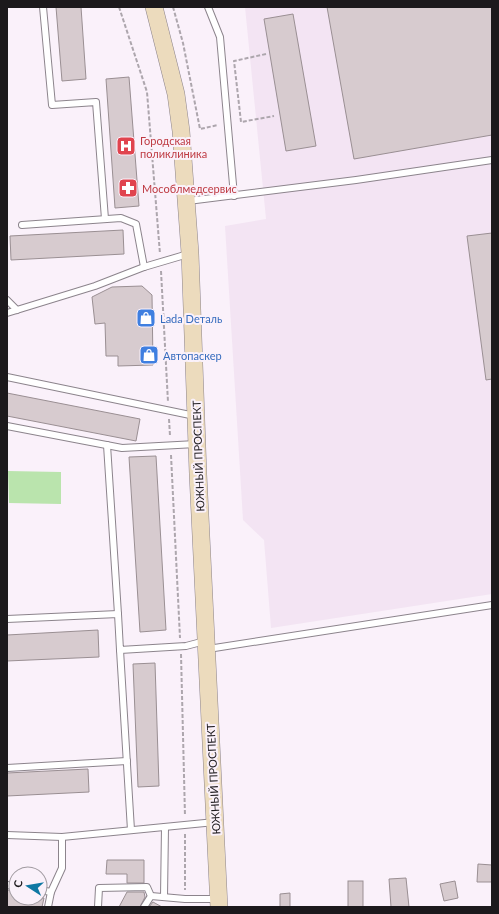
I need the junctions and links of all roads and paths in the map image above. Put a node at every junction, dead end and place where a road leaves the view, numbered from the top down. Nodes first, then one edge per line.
1 (43, 7) edge
2 (154, 7) edge
3 (173, 7) edge
4 (208, 7) edge
5 (266, 54) dead end
6 (274, 116) dead end
7 (241, 122) junction
8 (227, 124) junction
9 (492, 160) edge
10 (234, 196) junction
11 (186, 202) junction
12 (105, 219) junction
13 (22, 225) dead end
14 (190, 253) junction
15 (144, 267) junction
16 (7, 300) edge
17 (17, 310) junction
18 (7, 313) edge
19 (7, 377) edge
20 (196, 416) junction
21 (7, 426) edge
22 (197, 444) junction
23 (107, 446) junction
24 (492, 605) edge
25 (118, 614) junction
26 (7, 620) edge
27 (206, 645) junction
28 (120, 650) junction
29 (127, 761) junction
30 (7, 768) edge
31 (216, 822) junction
32 (165, 827) junction
33 (131, 830) junction
34 (7, 835) edge
35 (62, 836) junction
36 (48, 891) edge
37 (51, 892) junction
38 (151, 896) junction
39 (164, 897) junction
40 (219, 903) edge
41 (48, 907) edge
42 (98, 907) edge
43 (144, 907) edge

1 - 12 lane
2 - 11 main road, ЮЖНЫЙ ПРОСПЕКТ
3 - 8 path
4 - 8 lane
5 - 7 path
6 - 7 path
7 - 8 path
8 - 10 lane
9 - 10 lane
10 - 11 lane
11 - 14 main road, ЮЖНЫЙ ПРОСПЕКТ
12 - 13 lane
12 - 15 lane
14 - 15 lane
14 - 20 main road, ЮЖНЫЙ ПРОСПЕКТ
15 - 17 lane
16 - 17 lane
17 - 18 lane
19 - 20 lane
20 - 22 main road, ЮЖНЫЙ ПРОСПЕКТ
21 - 23 lane
22 - 23 lane
22 - 27 main road, ЮЖНЫЙ ПРОСПЕКТ
23 - 25 lane
24 - 27 lane
25 - 26 lane
25 - 28 lane
27 - 28 lane
27 - 31 main road, ЮЖНЫЙ ПРОСПЕКТ
28 - 29 lane
29 - 30 lane
29 - 33 lane
31 - 32 lane
31 - 40 main road, ЮЖНЫЙ ПРОСПЕКТ
32 - 33 lane
32 - 39 lane
33 - 35 lane
34 - 35 lane
35 - 37 lane
36 - 37 lane
37 - 41 lane
38 - 39 lane
38 - 42 lane
38 - 43 lane
39 - 40 lane

